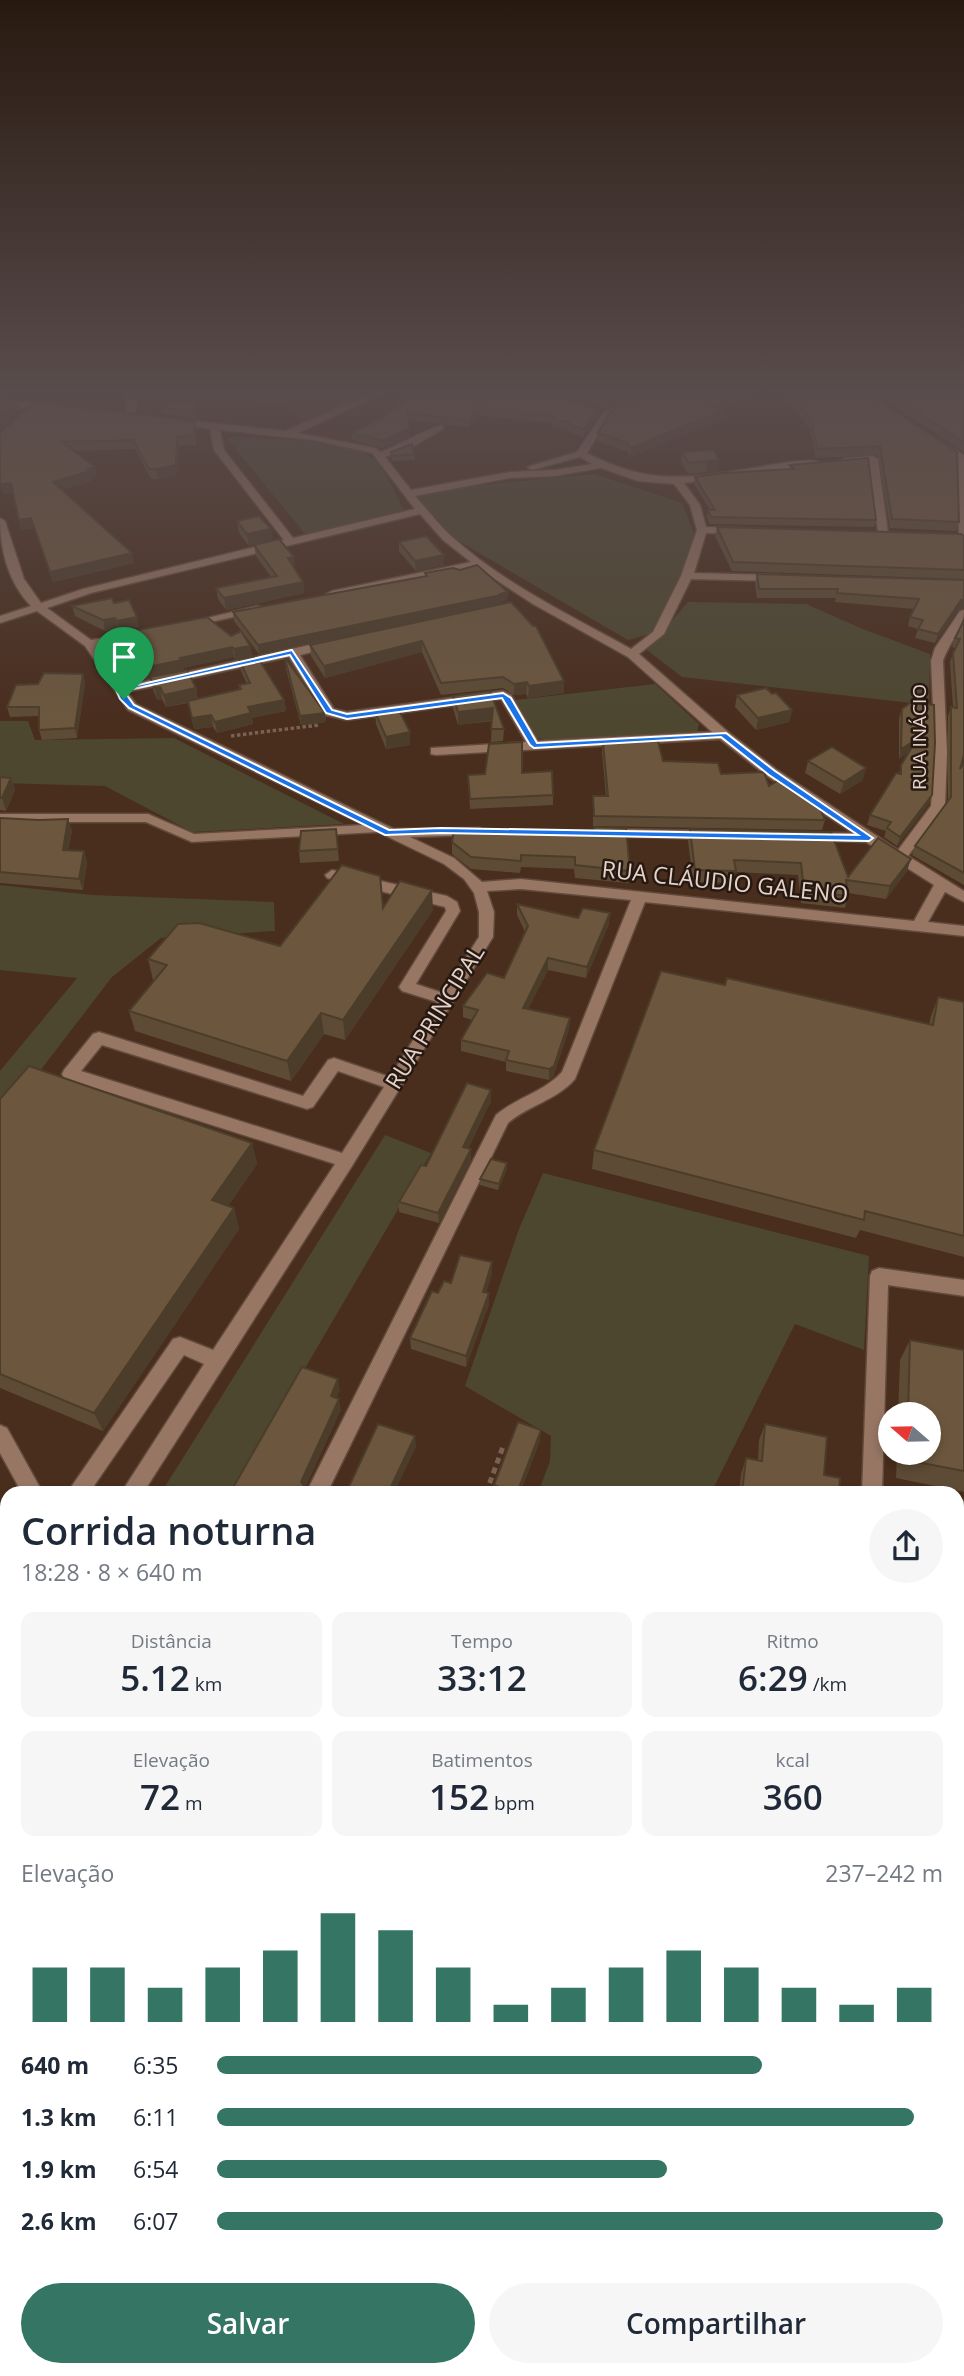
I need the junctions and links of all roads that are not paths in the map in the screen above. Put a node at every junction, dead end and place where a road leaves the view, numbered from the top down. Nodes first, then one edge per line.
1 (260, 503) edge
2 (416, 503) edge
3 (693, 503) edge
4 (879, 503) edge
5 (964, 503) edge
6 (422, 510) junction
7 (0, 521) edge
8 (702, 530) junction
9 (757, 531) edge
10 (869, 533) edge
11 (883, 533) junction
12 (896, 533) edge
13 (950, 536) edge
14 (964, 539) edge
15 (291, 542) junction
16 (480, 564) junction
17 (687, 576) junction
18 (784, 579) edge
19 (323, 596) edge
20 (537, 602) junction
21 (523, 604) dead end
22 (271, 607) edge
23 (39, 608) junction
24 (964, 612) edge
25 (0, 620) edge
26 (180, 625) edge
27 (154, 631) edge
28 (346, 641) edge
29 (89, 644) junction
30 (292, 652) junction
31 (632, 654) junction
32 (120, 690) junction
33 (723, 735) junction
34 (534, 745) junction
35 (436, 751) dead end
36 (0, 818) edge
37 (383, 831) junction
38 (496, 831) edge
39 (593, 833) edge
40 (731, 836) edge
41 (800, 837) edge
42 (869, 838) junction
43 (901, 856) junction
44 (332, 875) edge
45 (942, 884) junction
46 (480, 887) junction
47 (640, 897) junction
48 (964, 897) edge
49 (919, 926) junction
50 (964, 931) edge
51 (446, 999) junction
52 (393, 1084) junction
53 (346, 1161) junction
54 (964, 1288) edge
55 (218, 1361) junction
56 (0, 1434) edge
57 (29, 1486) edge
58 (82, 1486) edge
59 (136, 1486) edge
60 (319, 1486) edge
61 (873, 1486) edge

1 - 15 street
2 - 6 street
3 - 8 street
4 - 11 street
5 - 14 street
6 - 15 street
6 - 16 street
7 - 23 street
8 - 9 street
8 - 17 street
10 - 11 street
11 - 12 street
13 - 14 street
15 - 23 street
16 - 19 street
16 - 20 street
17 - 18 street
17 - 31 street
20 - 21 street
20 - 31 street
22 - 26 street
23 - 25 street
23 - 29 street
24 - 43 street, RUA INÁCIO
27 - 29 street
28 - 30 street
29 - 32 street
30 - 32 street
30 - 34 street
31 - 33 street
32 - 37 street
33 - 34 street
33 - 42 street
34 - 35 street
36 - 37 street
37 - 38 street
37 - 46 street
39 - 40 street
41 - 42 street
42 - 43 street
43 - 45 street
44 - 51 street
45 - 48 street
45 - 49 street
46 - 47 street, RUA CLÁUDIO GALENO
46 - 51 street, RUA PRINCIPAL
47 - 49 street, RUA CLÁUDIO GALENO
47 - 60 street
49 - 50 street, RUA CLÁUDIO GALENO
51 - 52 street, RUA PRINCIPAL
52 - 53 street, RUA PRINCIPAL
52 - 53 street
53 - 55 street, RUA PRINCIPAL
54 - 61 street
55 - 58 street
55 - 59 street, RUA PRINCIPAL
56 - 57 street

